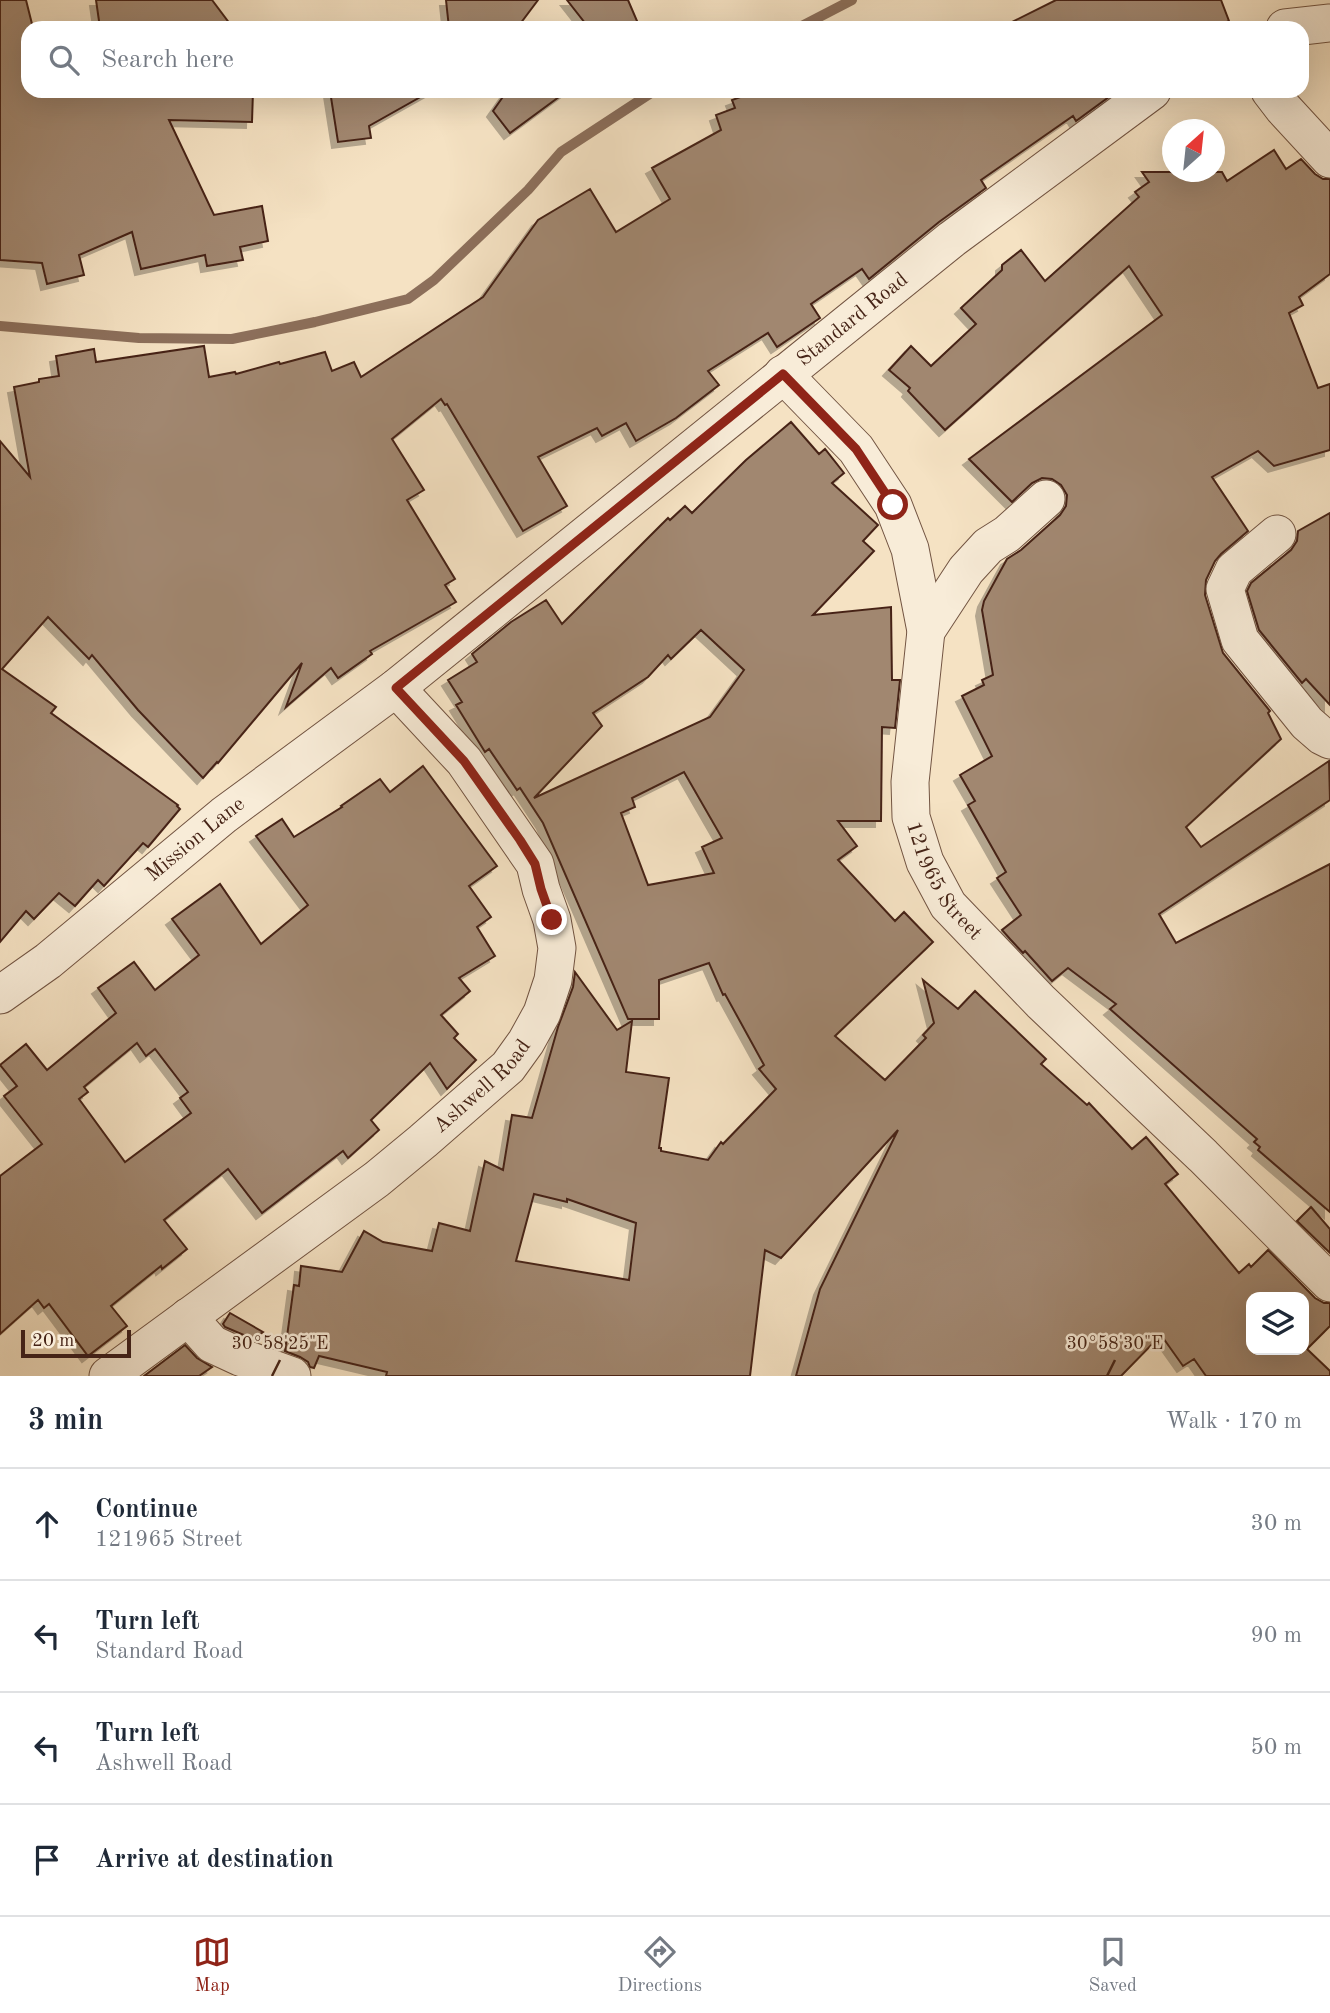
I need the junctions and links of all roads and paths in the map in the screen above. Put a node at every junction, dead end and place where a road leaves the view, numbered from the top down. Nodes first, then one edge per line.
1 (1330, 23) edge
2 (1309, 25) edge
3 (1143, 98) edge
4 (1275, 98) edge
5 (1330, 159) edge
6 (783, 374) junction
7 (1046, 499) dead end
8 (1277, 534) dead end
9 (926, 631) junction
10 (396, 688) junction
11 (1330, 740) edge
12 (0, 995) edge
13 (1330, 1283) edge
14 (188, 1317) junction
15 (108, 1376) edge
16 (292, 1376) edge

1 - 2 street
3 - 6 street, Standard Road
4 - 5 street
6 - 9 street, 121965 Street
6 - 10 street, Standard Road
7 - 9 street
8 - 11 street
9 - 13 street, 121965 Street
10 - 12 street, Mission Lane
10 - 14 street, Ashwell Road
14 - 15 street, Ashwell Road
14 - 16 street

